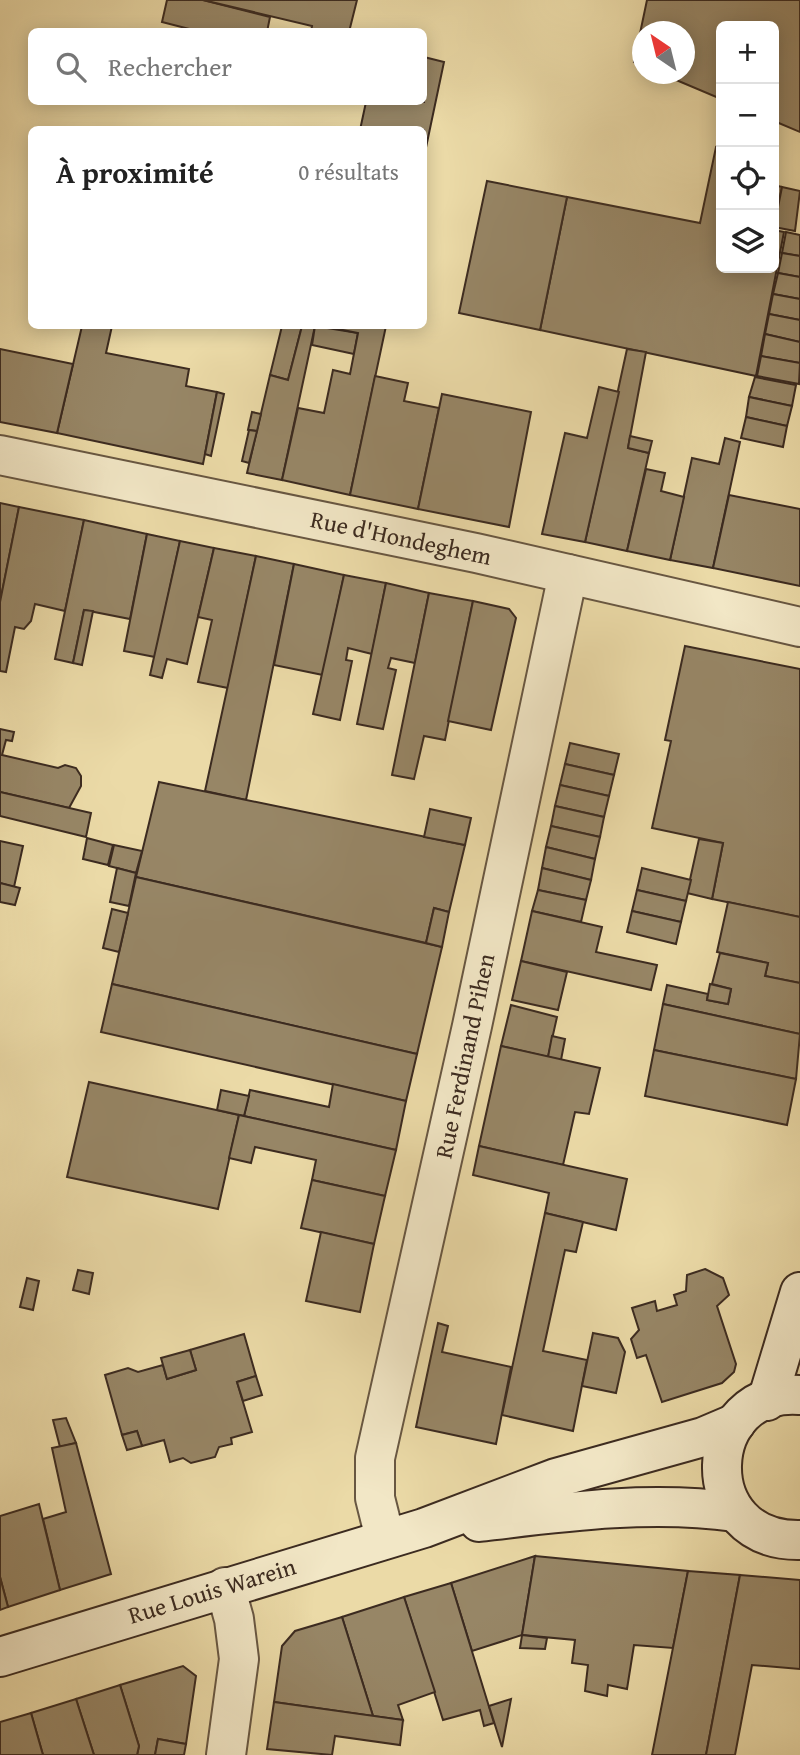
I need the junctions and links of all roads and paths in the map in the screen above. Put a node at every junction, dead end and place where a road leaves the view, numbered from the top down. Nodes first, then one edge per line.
1 (0, 456) edge
2 (568, 574) junction
3 (800, 627) edge
4 (800, 1292) edge
5 (783, 1398) edge
6 (736, 1423) junction
7 (736, 1512) junction
8 (424, 1528) junction
9 (385, 1538) junction
10 (800, 1540) edge
11 (225, 1587) junction
12 (0, 1657) edge
13 (226, 1755) edge

1 - 2 street, Rue d'Hondeghem
2 - 3 street, Rue d'Hondeghem
2 - 9 street, Rue Ferdinand Pihen
4 - 5 street
5 - 6 street, Rue Louis Warein
6 - 7 street
6 - 8 street, Rue Louis Warein
7 - 8 street, Rue Louis Warein
7 - 10 street
8 - 9 street, Rue Louis Warein
9 - 11 street, Rue Louis Warein
11 - 12 street, Rue Louis Warein
11 - 13 street

